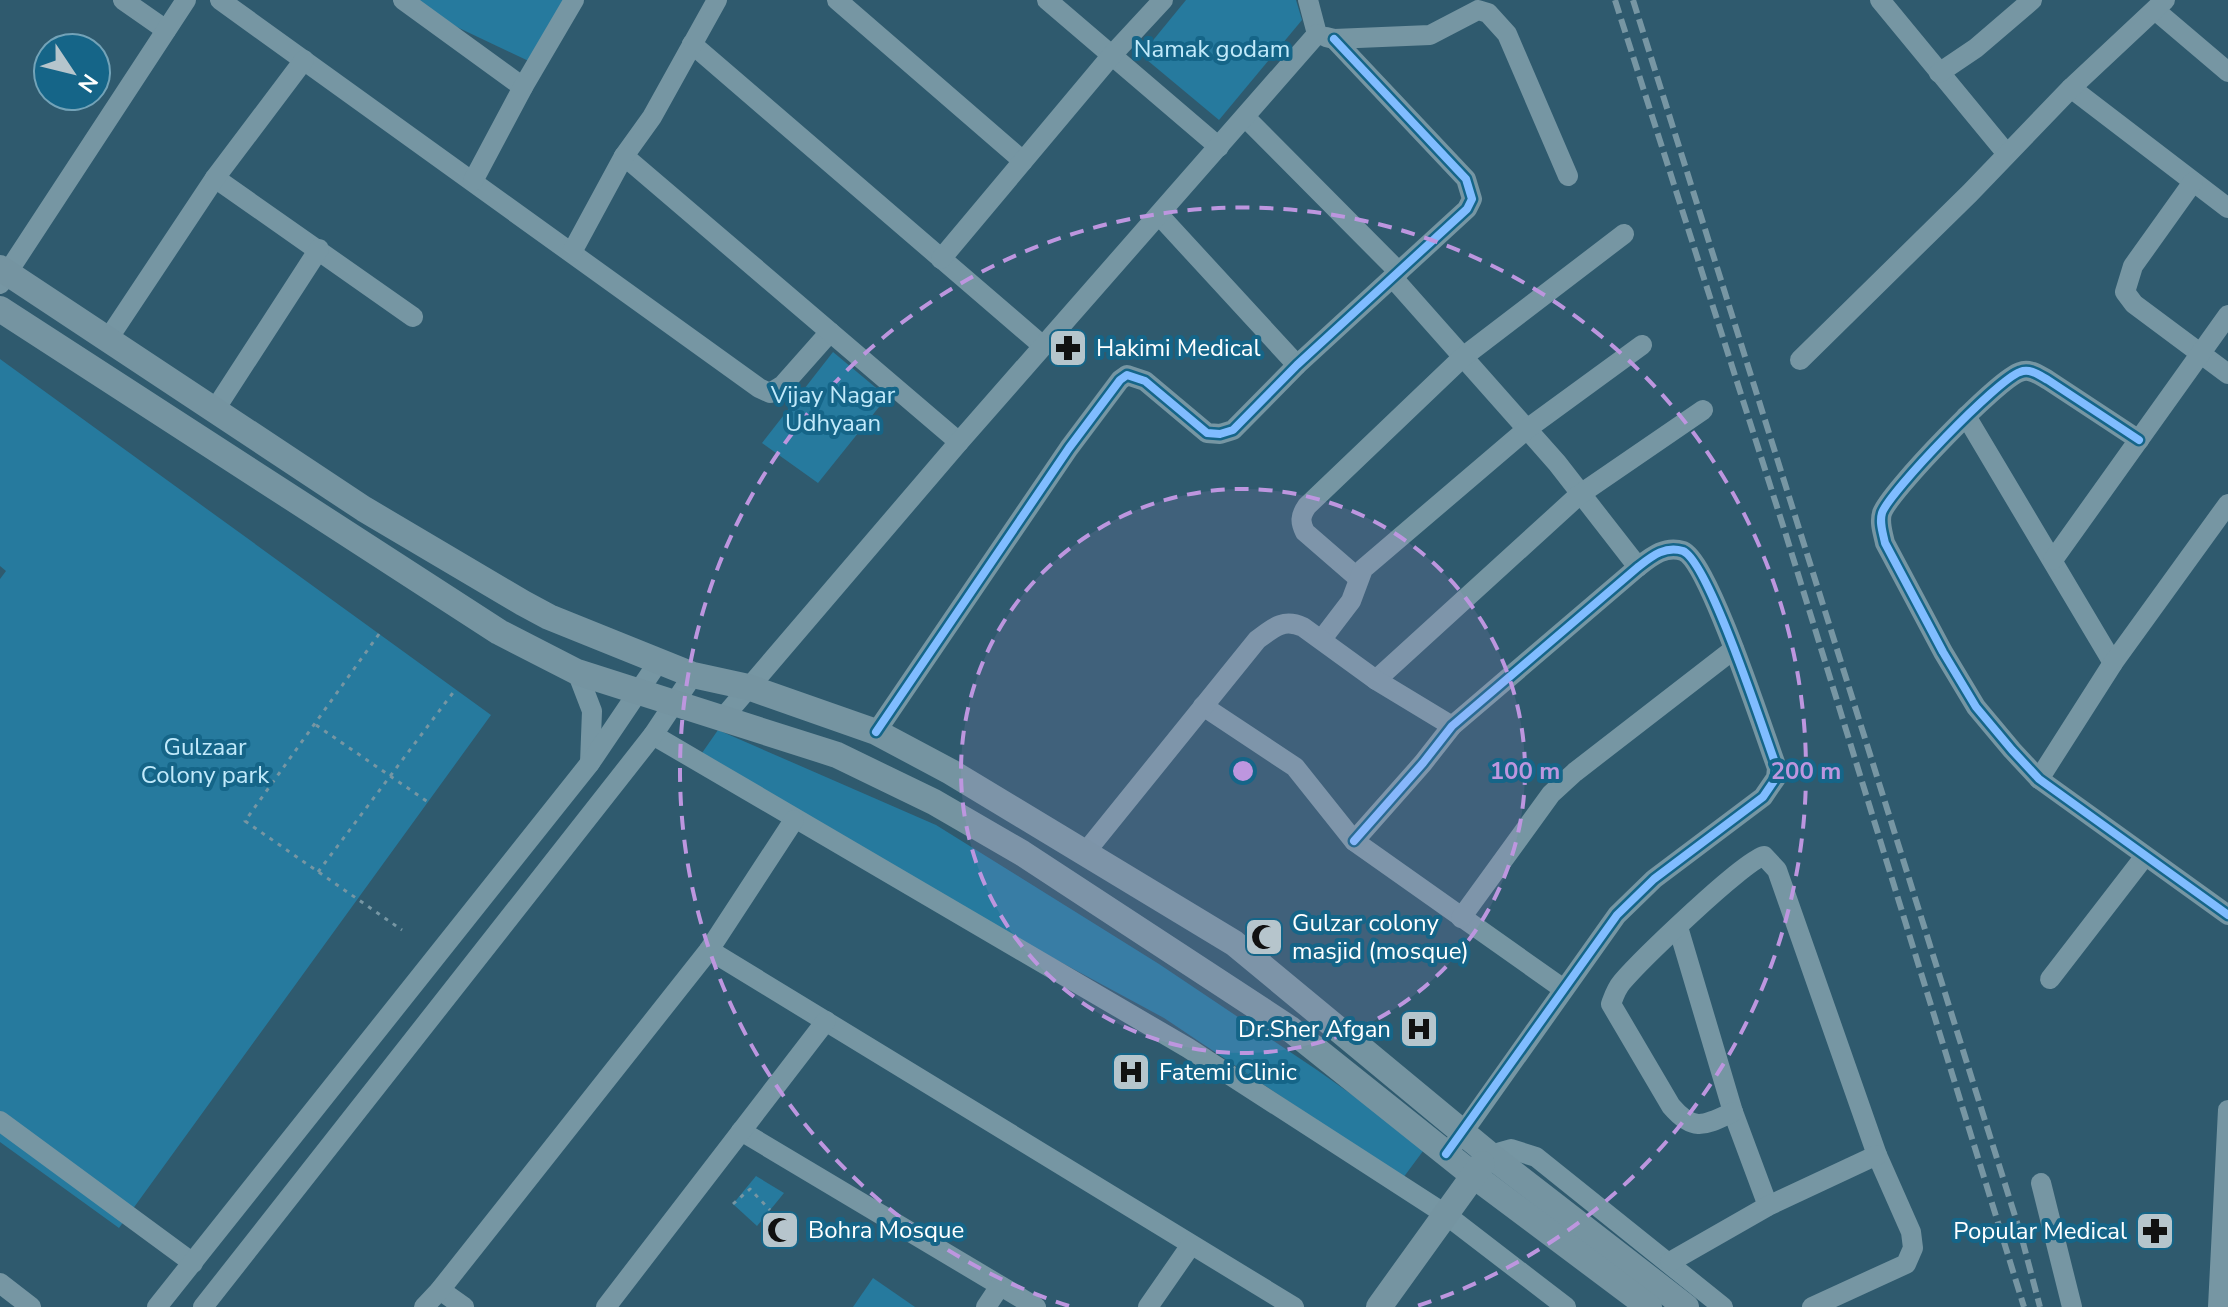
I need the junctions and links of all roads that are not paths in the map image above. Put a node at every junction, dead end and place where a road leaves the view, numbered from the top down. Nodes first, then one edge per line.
1 (123, 0) edge
2 (186, 0) edge
3 (220, 0) edge
4 (403, 0) edge
5 (574, 0) edge
6 (717, 0) edge
7 (837, 0) edge
8 (1047, 0) edge
9 (1163, 0) edge
10 (1308, 0) edge
11 (1880, 0) edge
12 (2032, 0) edge
13 (2160, 5) edge
14 (166, 30) junction
15 (1326, 36) junction
16 (692, 44) junction
17 (1112, 55) junction
18 (304, 60) junction
19 (2228, 72) edge
20 (1939, 73) junction
21 (523, 87) junction
22 (2071, 88) junction
23 (1245, 117) junction
24 (1219, 147) junction
25 (2007, 154) junction
26 (624, 156) junction
27 (1023, 161) junction
28 (1568, 176) dead end
29 (215, 178) junction
30 (473, 181) junction
31 (2193, 182) junction
32 (2228, 208) edge
33 (1159, 215) junction
34 (1624, 234) dead end
35 (319, 249) junction
36 (572, 252) junction
37 (941, 259) junction
38 (3, 275) edge
39 (1396, 275) junction
40 (0, 309) edge
41 (2228, 315) edge
42 (413, 317) dead end
43 (830, 332) junction
44 (108, 339) junction
45 (1642, 345) dead end
46 (1043, 346) junction
47 (2200, 354) junction
48 (1463, 357) junction
49 (1800, 360) dead end
50 (1297, 365) junction
51 (2228, 374) edge
52 (1703, 410) dead end
53 (214, 411) junction
54 (1966, 416) junction
55 (1527, 429) junction
56 (2139, 440) junction
57 (959, 442) junction
58 (1579, 495) junction
59 (2228, 504) edge
60 (2053, 560) junction
61 (1638, 567) junction
62 (1358, 578) junction
63 (1322, 639) junction
64 (1734, 649) junction
65 (659, 661) junction
66 (2113, 663) junction
67 (577, 672) junction
68 (693, 675) junction
69 (1376, 680) junction
70 (748, 687) junction
71 (639, 694) junction
72 (675, 705) junction
73 (1203, 706) junction
74 (722, 719) junction
75 (1452, 726) junction
76 (876, 732) junction
77 (653, 735) junction
78 (590, 763) junction
79 (2039, 779) junction
80 (794, 820) junction
81 (1354, 841) junction
82 (1084, 854) junction
83 (2145, 856) junction
84 (2228, 915) edge
85 (1461, 918) junction
86 (1678, 927) junction
87 (709, 950) junction
88 (2050, 979) dead end
89 (1562, 988) junction
90 (826, 1021) junction
91 (2228, 1110) edge
92 (1733, 1112) junction
93 (0, 1121) edge
94 (741, 1131) junction
95 (1464, 1131) junction
96 (1446, 1154) junction
97 (1877, 1155) junction
98 (1481, 1165) junction
99 (2041, 1183) dead end
100 (1768, 1206) junction
101 (1539, 1207) junction
102 (1445, 1214) junction
103 (1191, 1245) junction
104 (1670, 1262) junction
105 (193, 1263) junction
106 (0, 1283) edge
107 (1000, 1286) junction
108 (440, 1290) junction
109 (214, 1303) edge
110 (31, 1307) edge
111 (157, 1307) edge
112 (424, 1307) edge
113 (464, 1307) edge
114 (606, 1307) edge
115 (986, 1307) edge
116 (1036, 1307) edge
117 (1148, 1307) edge
118 (1294, 1307) edge
119 (1379, 1307) edge
120 (1566, 1307) edge
121 (1649, 1307) edge
122 (1686, 1307) edge
123 (1723, 1307) edge
124 (1812, 1307) edge
125 (2072, 1307) edge
126 (2218, 1307) edge

1 - 14 street
2 - 14 street
3 - 18 street
4 - 21 street
5 - 21 street
6 - 16 street
7 - 27 street
8 - 17 street
9 - 17 street
10 - 15 street
11 - 20 street
12 - 20 street
13 - 19 street
13 - 22 street
14 - 38 street
15 - 23 street
15 - 28 street
15 - 39 street
16 - 26 street
16 - 37 street
17 - 24 street
17 - 27 street
18 - 29 street
18 - 30 street
20 - 25 street
21 - 30 street
22 - 25 street
22 - 31 street
23 - 24 street
23 - 39 street
24 - 33 street
25 - 49 street
26 - 36 street
26 - 43 street
27 - 37 street
29 - 35 street
29 - 44 street
30 - 36 street
31 - 32 street
31 - 47 street
33 - 46 street
33 - 50 street
34 - 48 street
35 - 42 street
35 - 53 street
36 - 43 street
37 - 46 street
38 - 44 main road
39 - 48 street
39 - 50 street
40 - 67 main road
41 - 47 street
43 - 57 street
44 - 53 main road
45 - 55 street
46 - 57 street
47 - 51 street
47 - 56 street
48 - 55 street
48 - 62 street
50 - 76 street
52 - 58 street
53 - 65 main road
54 - 56 street
54 - 60 street
54 - 79 street
55 - 58 street
55 - 62 street
56 - 60 street
57 - 70 street
58 - 61 street
58 - 69 street
59 - 66 street
60 - 66 street
61 - 64 street
61 - 75 street
62 - 63 street
63 - 69 street
63 - 73 street
64 - 85 street
64 - 89 street
65 - 68 main road
65 - 71 street
66 - 79 street
67 - 71 main road
67 - 78 street
68 - 70 main road
68 - 72 street
69 - 75 street
70 - 74 street
70 - 76 main road
71 - 72 main road
71 - 78 street
72 - 74 main road
72 - 77 street
73 - 81 street
73 - 82 street
74 - 96 main road
75 - 81 street
76 - 82 main road
77 - 80 street
77 - 109 street
78 - 105 street
79 - 83 street
80 - 87 street
80 - 102 street
81 - 85 street
82 - 95 main road
83 - 84 street
83 - 88 street
85 - 89 street
86 - 92 street
86 - 92 street
86 - 97 street
87 - 90 street
87 - 108 street
89 - 95 street
90 - 94 street
90 - 103 street
91 - 126 street
92 - 100 street
93 - 105 street
94 - 107 street
94 - 114 street
95 - 96 street
95 - 98 main road
96 - 98 main road
97 - 100 street
97 - 124 street
98 - 101 main road
98 - 102 main road
98 - 104 street
99 - 125 street
100 - 104 street
101 - 121 main road
101 - 122 main road
102 - 119 main road
102 - 120 street
103 - 117 street
103 - 118 street
104 - 123 street
105 - 111 street
106 - 110 street
107 - 115 street
107 - 116 street
108 - 112 street
108 - 113 street

